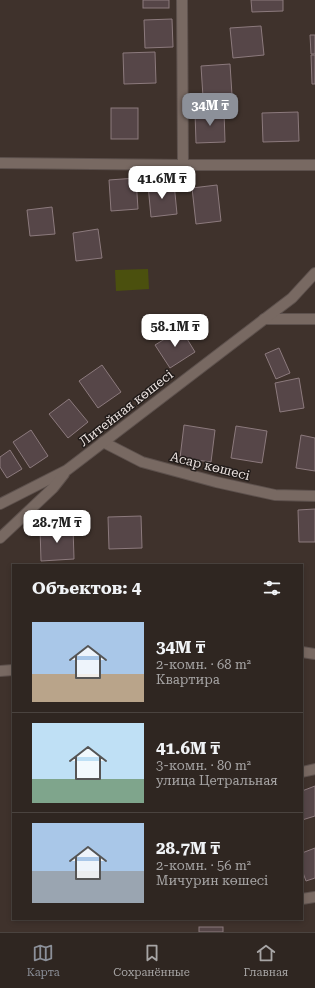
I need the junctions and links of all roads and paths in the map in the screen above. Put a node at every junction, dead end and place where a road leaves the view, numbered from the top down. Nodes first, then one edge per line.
1 (182, 0) edge
2 (0, 163) edge
3 (184, 165) junction
4 (315, 165) edge
5 (315, 273) edge
6 (264, 319) junction
7 (315, 319) edge
8 (103, 442) junction
9 (67, 470) junction
10 (315, 496) edge
11 (0, 504) edge
12 (0, 538) edge
13 (303, 652) edge
14 (315, 654) edge
15 (12, 670) edge
16 (0, 671) edge
17 (315, 769) edge
18 (303, 772) edge
19 (315, 897) edge
20 (303, 899) edge

1 - 3 street
2 - 3 street
3 - 4 street
5 - 6 street, Литейная көшесі
6 - 7 street
6 - 8 street, Литейная көшесі
8 - 9 street, Литейная көшесі
8 - 10 street, Асар көшесі
9 - 11 street, Литейная көшесі
9 - 12 street
13 - 14 street
15 - 16 street
17 - 18 street
19 - 20 street

